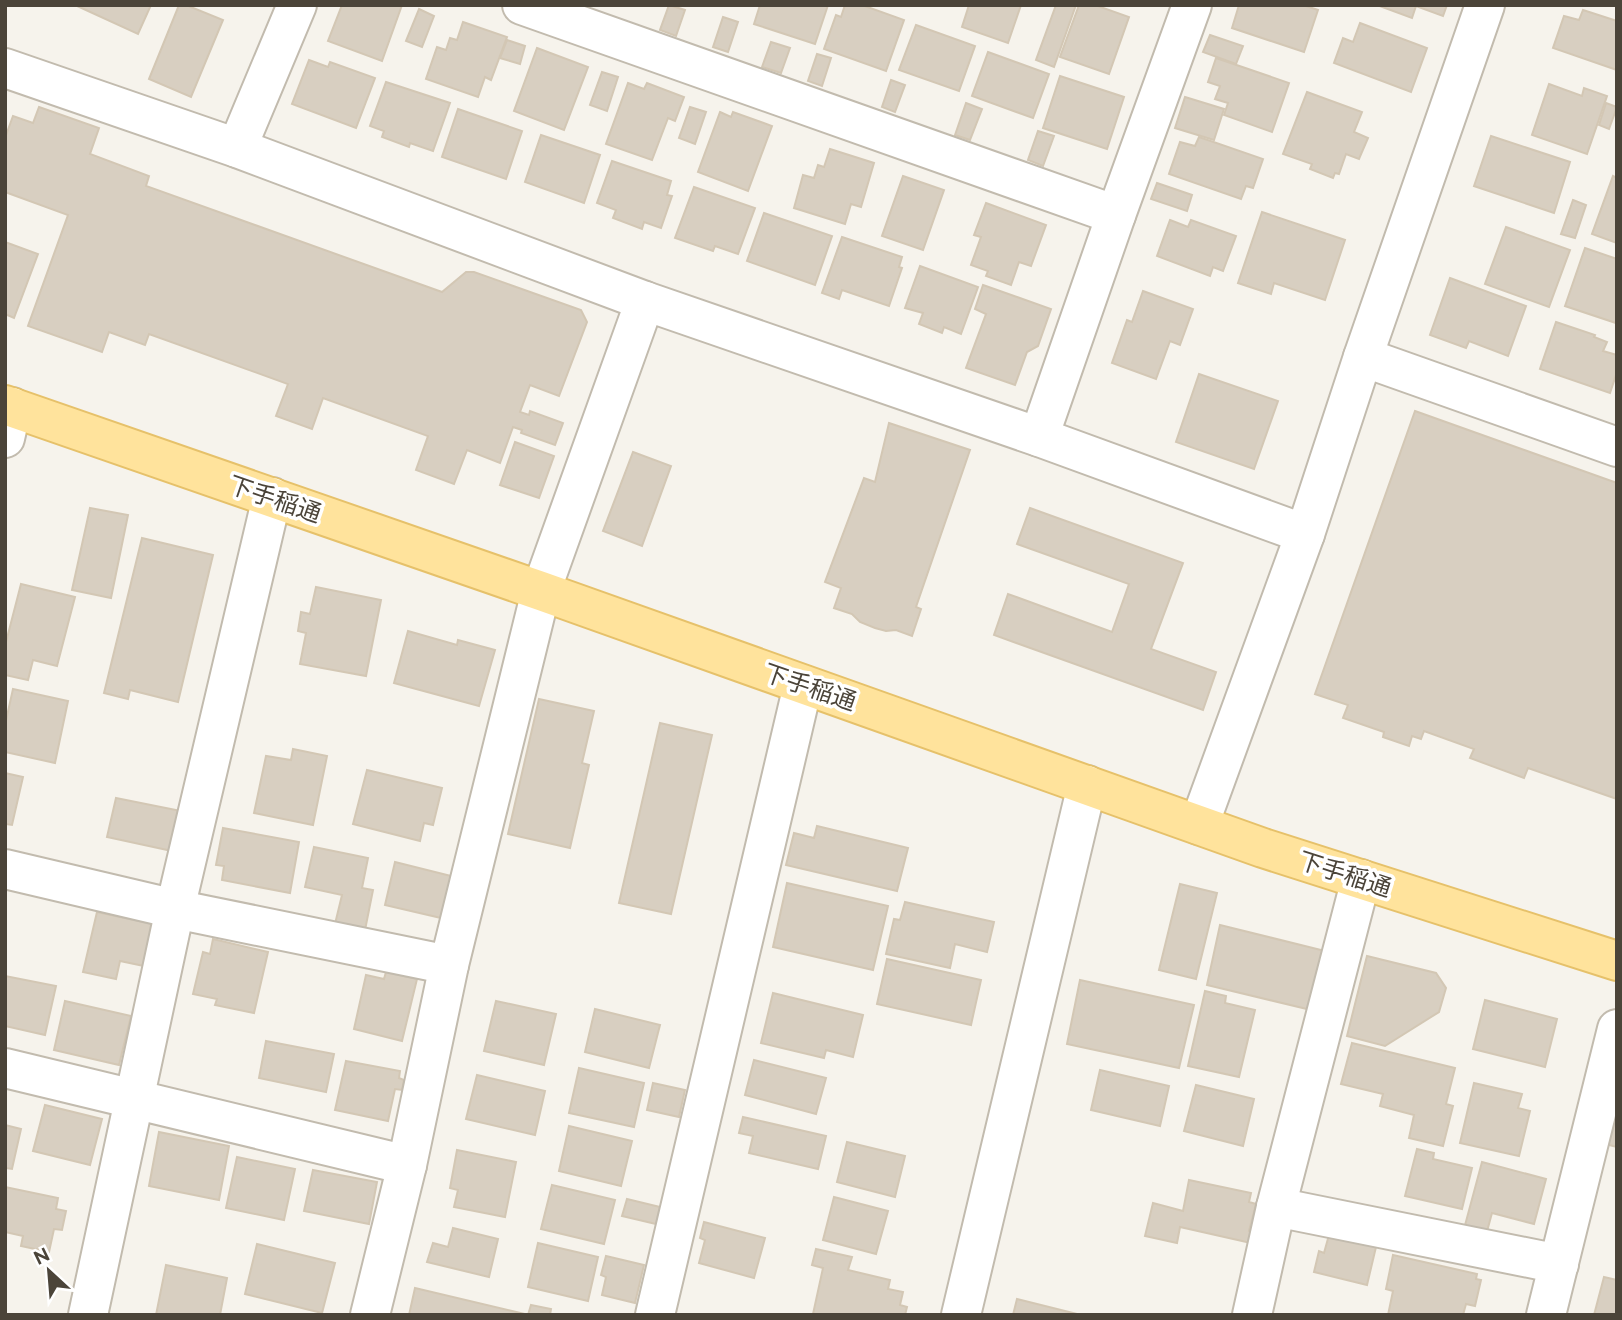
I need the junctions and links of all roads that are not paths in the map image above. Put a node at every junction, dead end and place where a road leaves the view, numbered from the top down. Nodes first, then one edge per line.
1 (297, 5) edge
2 (522, 5) edge
3 (1192, 5) edge
4 (1486, 5) edge
5 (5, 68) edge
6 (237, 148) junction
7 (1115, 215) junction
8 (645, 301) junction
9 (1363, 357) junction
10 (7, 417) edge
11 (1039, 438) junction
12 (1617, 447) edge
13 (272, 497) junction
14 (1305, 534) junction
15 (541, 591) junction
16 (803, 685) junction
17 (1087, 785) junction
18 (1199, 825) junction
19 (5, 869) edge
20 (1361, 879) junction
21 (175, 909) junction
22 (1617, 961) edge
23 (449, 965) junction
24 (1617, 1028) edge
25 (5, 1068) edge
26 (135, 1098) junction
27 (407, 1165) junction
28 (1276, 1208) junction
29 (1559, 1264) junction
30 (88, 1315) edge
31 (370, 1315) edge
32 (655, 1315) edge
33 (961, 1315) edge
34 (1252, 1315) edge
35 (1546, 1315) edge

1 - 6 street
2 - 7 street
3 - 7 street
4 - 9 street
5 - 6 street
6 - 8 street
7 - 11 street
8 - 11 street
8 - 15 street
9 - 12 street
9 - 14 street
10 - 13 main road, 下手稲通
11 - 14 street
13 - 15 main road, 下手稲通
13 - 21 street
14 - 18 street
15 - 16 main road, 下手稲通
15 - 23 street
16 - 17 main road, 下手稲通
16 - 32 street
17 - 18 main road, 下手稲通
17 - 33 street
18 - 20 main road, 下手稲通
19 - 21 street
20 - 22 main road, 下手稲通
20 - 28 street
21 - 23 street
21 - 26 street
23 - 27 street
24 - 29 street
25 - 26 street
26 - 27 street
26 - 30 street
27 - 31 street
28 - 29 street
28 - 34 street
29 - 35 street

